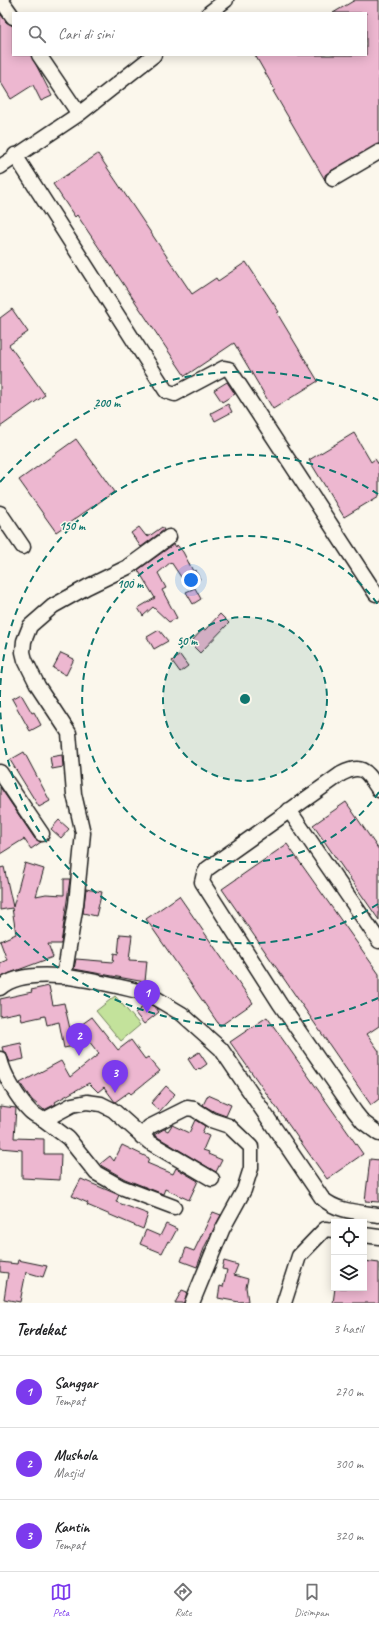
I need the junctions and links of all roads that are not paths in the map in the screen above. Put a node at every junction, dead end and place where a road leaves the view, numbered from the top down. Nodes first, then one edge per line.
1 (1, 0) edge
2 (226, 0) edge
3 (210, 12) edge
4 (12, 16) edge
5 (40, 56) edge
6 (153, 56) edge
7 (78, 114) junction
8 (379, 152) edge
9 (16, 155) junction
10 (0, 167) edge
11 (333, 179) dead end
12 (0, 513) edge
13 (169, 537) dead end
14 (23, 547) dead end
15 (376, 594) dead end
16 (0, 772) edge
17 (379, 790) edge
18 (289, 810) junction
19 (42, 834) dead end
20 (379, 941) edge
21 (64, 977) junction
22 (0, 988) edge
23 (0, 1059) edge
24 (44, 1120) junction
25 (379, 1134) edge
26 (142, 1137) junction
27 (212, 1179) dead end
28 (174, 1207) dead end
29 (379, 1215) edge
30 (348, 1216) edge
31 (331, 1230) edge
32 (367, 1235) edge
33 (379, 1237) edge
34 (192, 1303) edge
35 (284, 1303) edge

1 - 4 street
2 - 3 street
5 - 7 street
6 - 7 street
7 - 9 street
8 - 11 street
9 - 10 street
9 - 15 street
12 - 14 street
13 - 21 street
16 - 19 street
17 - 18 street
18 - 20 street
18 - 25 street
21 - 22 street
21 - 30 street
23 - 24 street
24 - 26 street
24 - 28 street
26 - 27 street
26 - 34 street
29 - 30 street
31 - 35 street
32 - 33 street

